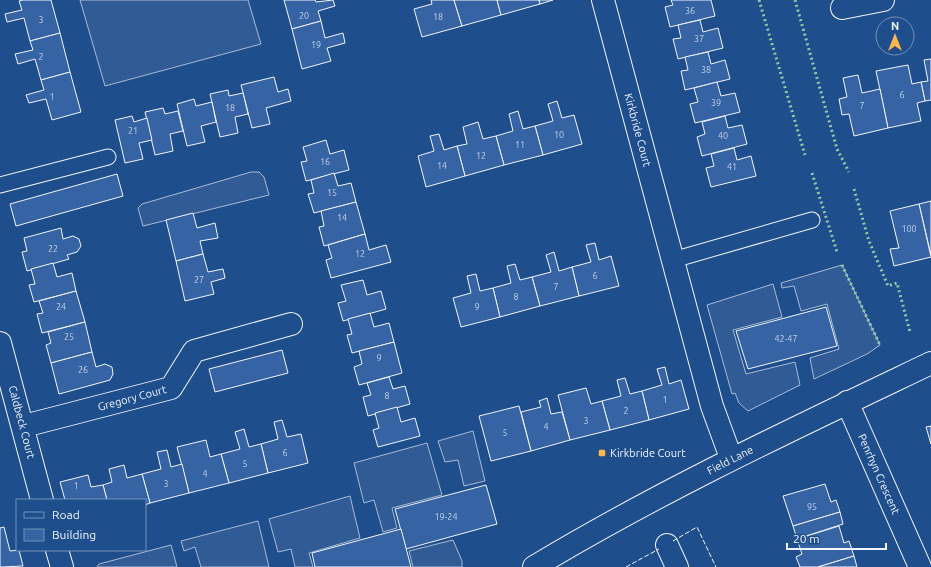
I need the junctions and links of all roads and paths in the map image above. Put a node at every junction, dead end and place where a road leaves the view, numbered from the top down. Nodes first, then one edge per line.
1 (603, 0) edge
2 (883, 0) edge
3 (842, 8) dead end
4 (108, 158) dead end
5 (0, 185) edge
6 (812, 220) dead end
7 (673, 260) junction
8 (291, 324) dead end
9 (0, 343) edge
10 (931, 363) edge
11 (847, 402) junction
12 (24, 426) junction
13 (731, 458) junction
14 (42, 499) edge
15 (667, 544) dead end
16 (57, 551) edge
17 (62, 567) edge
18 (534, 567) edge
19 (677, 567) edge
20 (920, 567) edge

1 - 7 street, Kirkbride Court
2 - 3 street
4 - 5 lane
6 - 7 lane
7 - 13 street, Kirkbride Court
8 - 12 street, Gregory Court
9 - 12 street, Caldbeck Court
10 - 11 street, Field Lane
11 - 13 street, Field Lane
11 - 20 street, Penrhyn Crescent
12 - 14 street, Caldbeck Court
13 - 18 street, Field Lane
15 - 19 street
16 - 17 street

